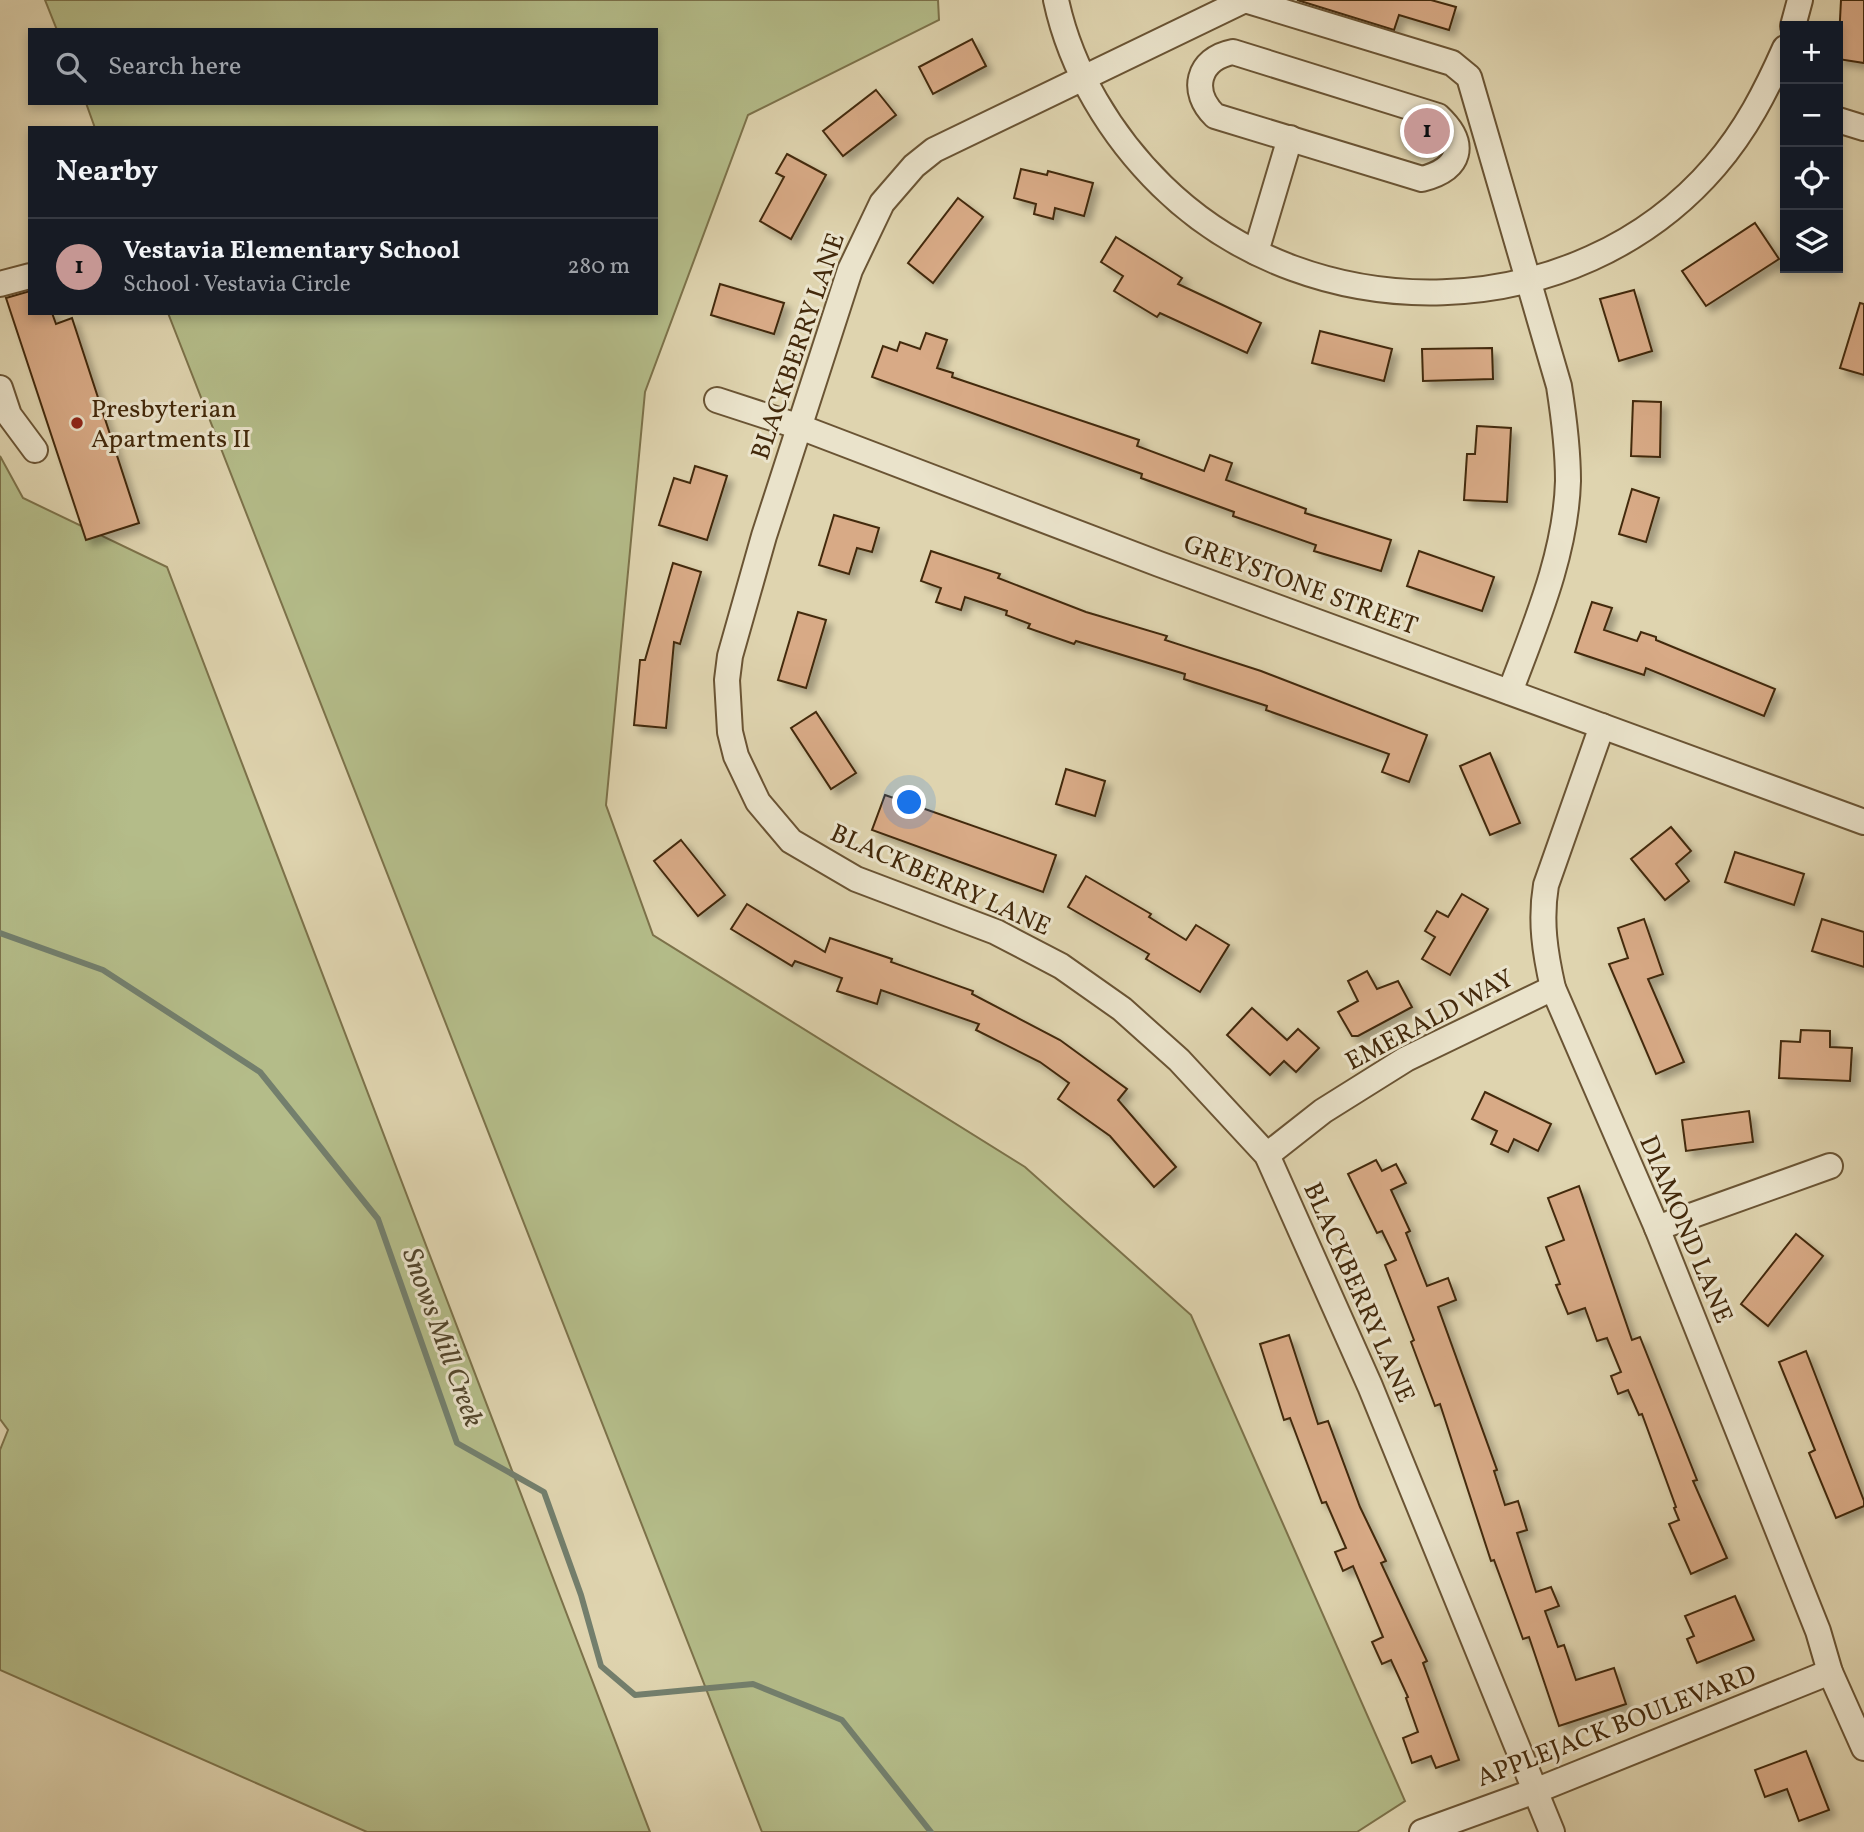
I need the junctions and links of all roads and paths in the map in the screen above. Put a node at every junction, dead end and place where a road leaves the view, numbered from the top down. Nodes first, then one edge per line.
1 (1056, 0) edge
2 (1800, 0) edge
3 (1794, 21) edge
4 (1780, 74) edge
5 (1083, 76) junction
6 (1775, 99) edge
7 (1843, 122) edge
8 (1864, 128) edge
9 (1290, 138) junction
10 (1256, 252) junction
11 (28, 276) edge
12 (1528, 281) junction
13 (0, 284) edge
14 (0, 388) edge
15 (718, 400) dead end
16 (800, 427) junction
17 (35, 450) dead end
18 (1510, 692) junction
19 (1602, 726) junction
20 (1864, 821) edge
21 (1553, 988) junction
22 (1267, 1155) junction
23 (1830, 1166) dead end
24 (1657, 1228) junction
25 (1830, 1672) junction
26 (1864, 1748) edge
27 (1535, 1791) junction
28 (1422, 1832) edge
29 (1552, 1832) edge

1 - 5 street
2 - 3 street
4 - 6 street
5 - 10 street
5 - 12 street, BLACKBERRY LANE
5 - 16 street, BLACKBERRY LANE
6 - 12 street
7 - 8 street
9 - 9 street
9 - 10 street
10 - 12 street
11 - 13 street
12 - 18 street, BLACKBERRY LANE
14 - 17 street
15 - 16 street, GREYSTONE STREET
16 - 18 street, GREYSTONE STREET
16 - 22 street, BLACKBERRY LANE
18 - 19 street, GREYSTONE STREET
19 - 20 street, GREYSTONE STREET
19 - 21 street, DIAMOND LANE
21 - 22 street, EMERALD WAY
21 - 24 street, DIAMOND LANE
22 - 27 street, BLACKBERRY LANE
23 - 24 street
24 - 25 street, DIAMOND LANE
25 - 26 street, DIAMOND LANE
25 - 27 street, APPLEJACK BOULEVARD
27 - 28 street, APPLEJACK BOULEVARD
27 - 29 street, BLACKBERRY LANE

